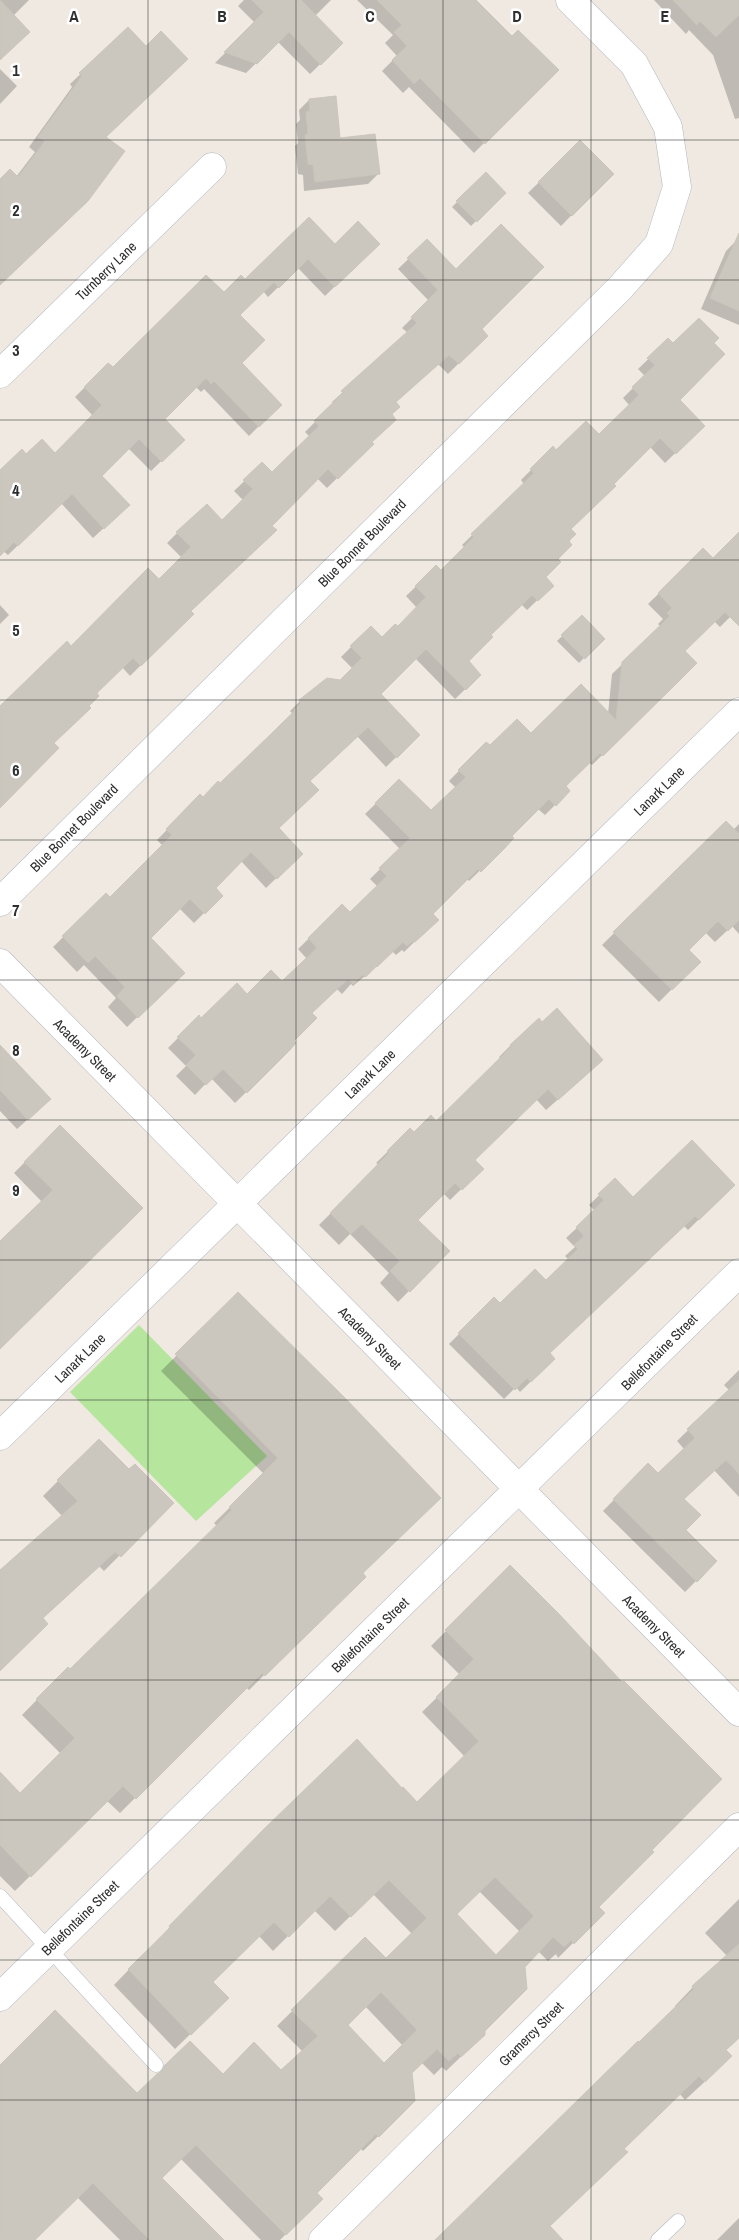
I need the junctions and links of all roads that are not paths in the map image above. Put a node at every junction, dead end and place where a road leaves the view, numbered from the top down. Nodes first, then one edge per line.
1 (570, 0) edge
2 (212, 167) dead end
3 (0, 374) edge
4 (739, 712) edge
5 (0, 902) edge
6 (0, 964) edge
7 (238, 1204) junction
8 (739, 1273) edge
9 (0, 1436) edge
10 (519, 1490) junction
11 (739, 1712) edge
12 (739, 1827) edge
13 (0, 1896) edge
14 (48, 1949) junction
15 (0, 1996) edge
16 (156, 2065) dead end
17 (678, 2221) dead end
18 (324, 2240) edge
19 (658, 2240) edge

1 - 5 street, Blue Bonnet Boulevard
2 - 3 street, Turnberry Lane
4 - 7 street, Lanark Lane
6 - 7 street, Academy Street
7 - 9 street, Lanark Lane
7 - 10 street, Academy Street
8 - 10 street, Bellefontaine Street
10 - 11 street, Academy Street
10 - 14 street, Bellefontaine Street
12 - 18 street, Gramercy Street
13 - 14 lane
14 - 15 street, Bellefontaine Street
14 - 16 lane
17 - 19 lane

